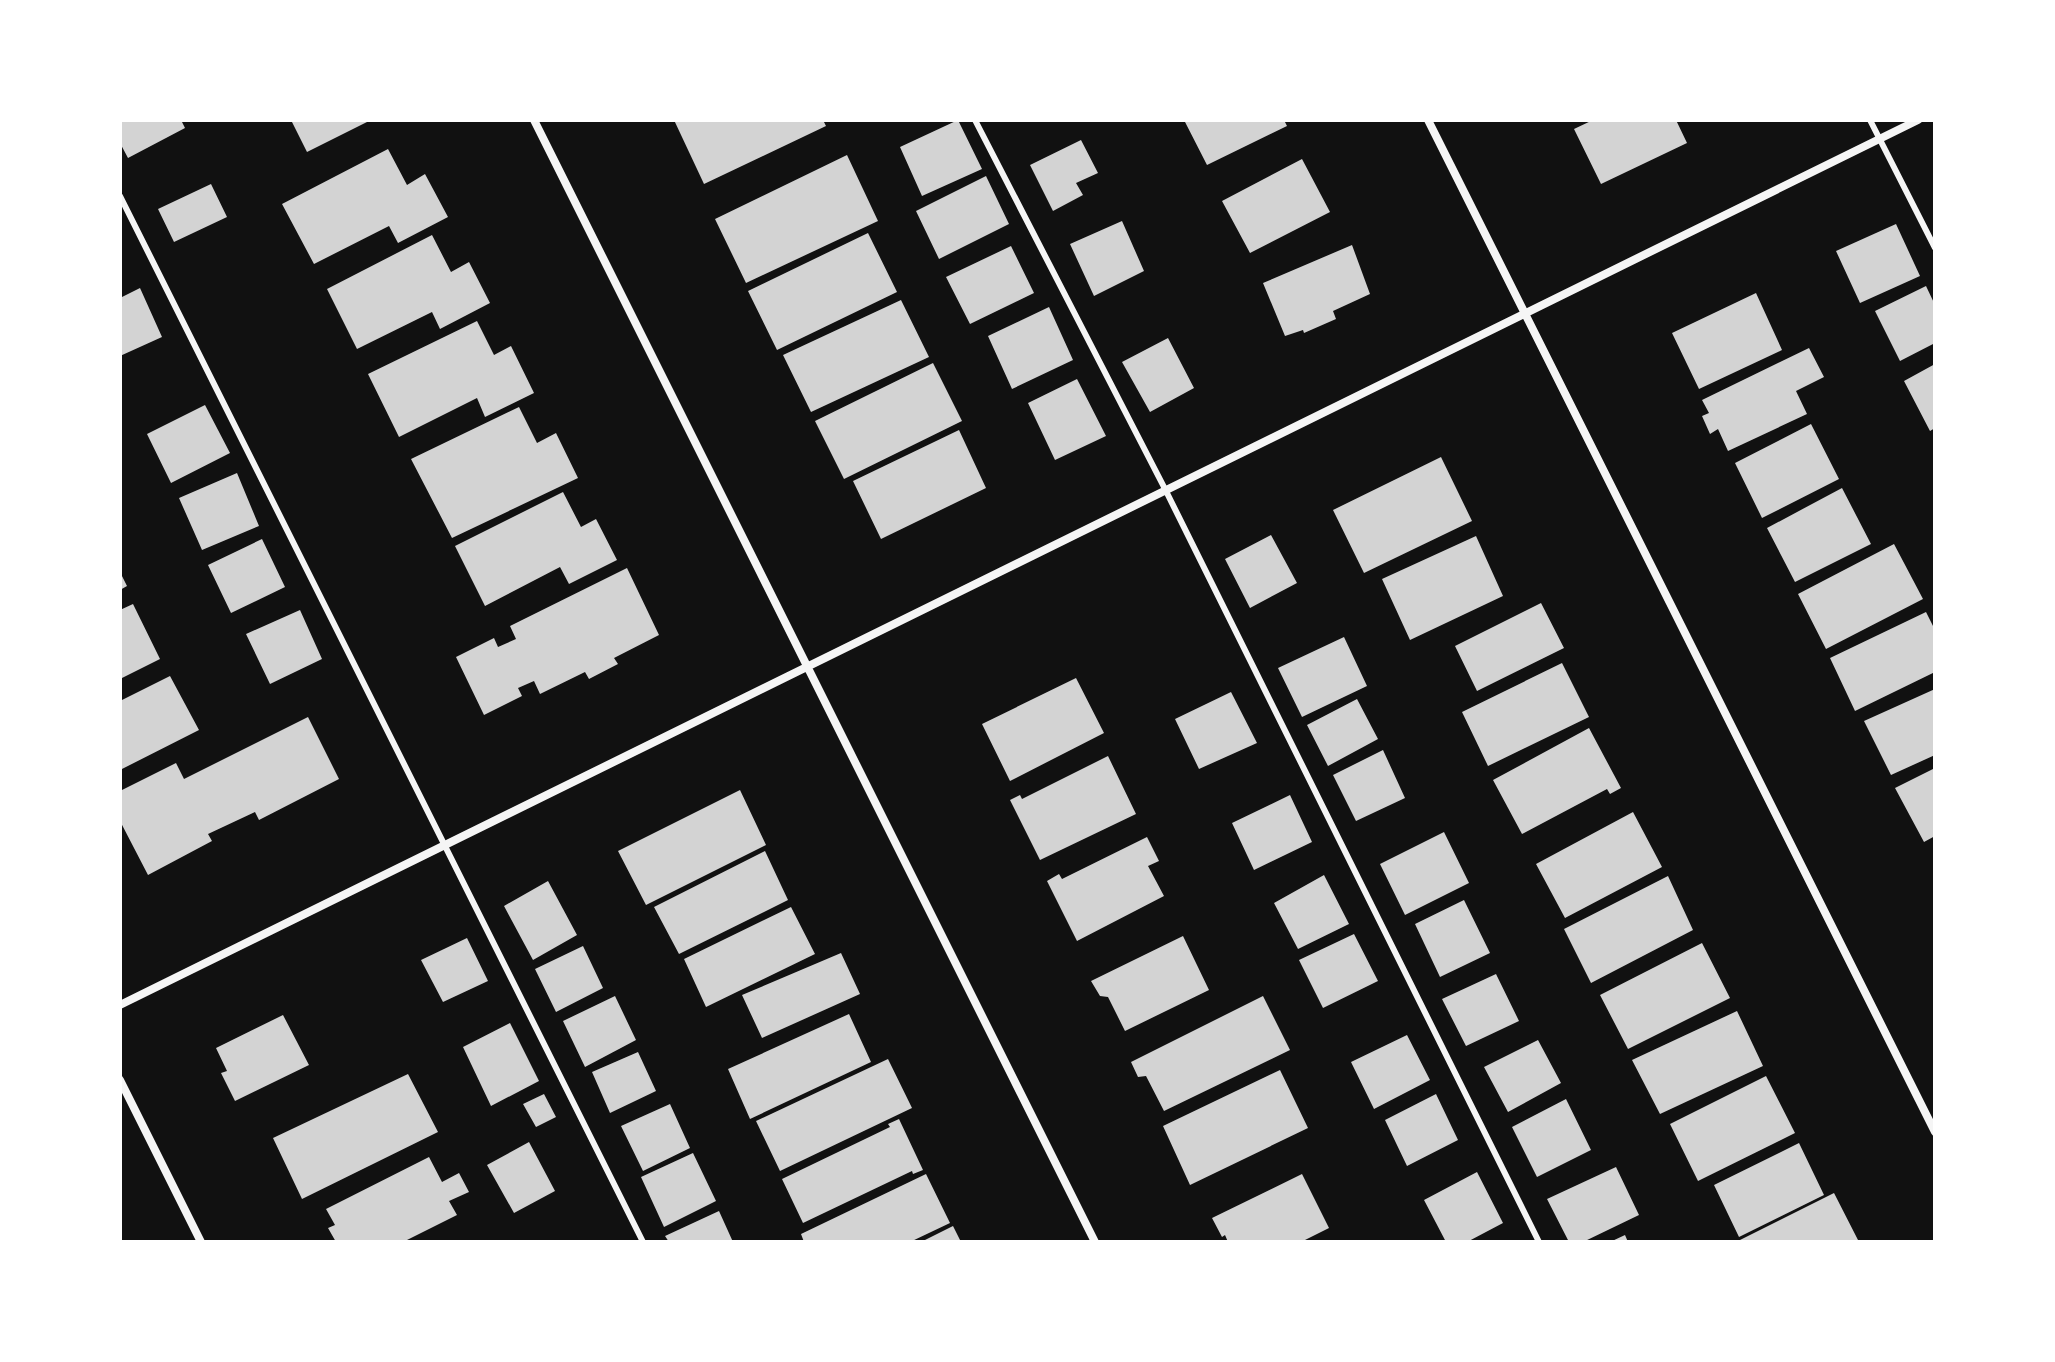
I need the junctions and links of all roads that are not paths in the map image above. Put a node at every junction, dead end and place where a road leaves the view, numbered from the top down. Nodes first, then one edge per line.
1 (534, 120) edge
2 (975, 120) edge
3 (1428, 120) edge
4 (1870, 120) edge
5 (1918, 120) edge
6 (1880, 139) junction
7 (120, 196) edge
8 (1935, 248) edge
9 (1524, 312) junction
10 (1165, 489) junction
11 (807, 666) junction
12 (444, 845) junction
13 (120, 1005) edge
14 (120, 1080) edge
15 (1935, 1132) edge
16 (201, 1242) edge
17 (643, 1242) edge
18 (1095, 1242) edge
19 (1539, 1242) edge

1 - 11 street
2 - 10 lane
3 - 9 street
4 - 6 lane
5 - 6 street
6 - 8 lane
6 - 9 street
7 - 12 lane
9 - 10 street
9 - 15 street
10 - 11 street
10 - 19 lane
11 - 12 street
11 - 18 street
12 - 13 street
12 - 17 lane
14 - 16 street

